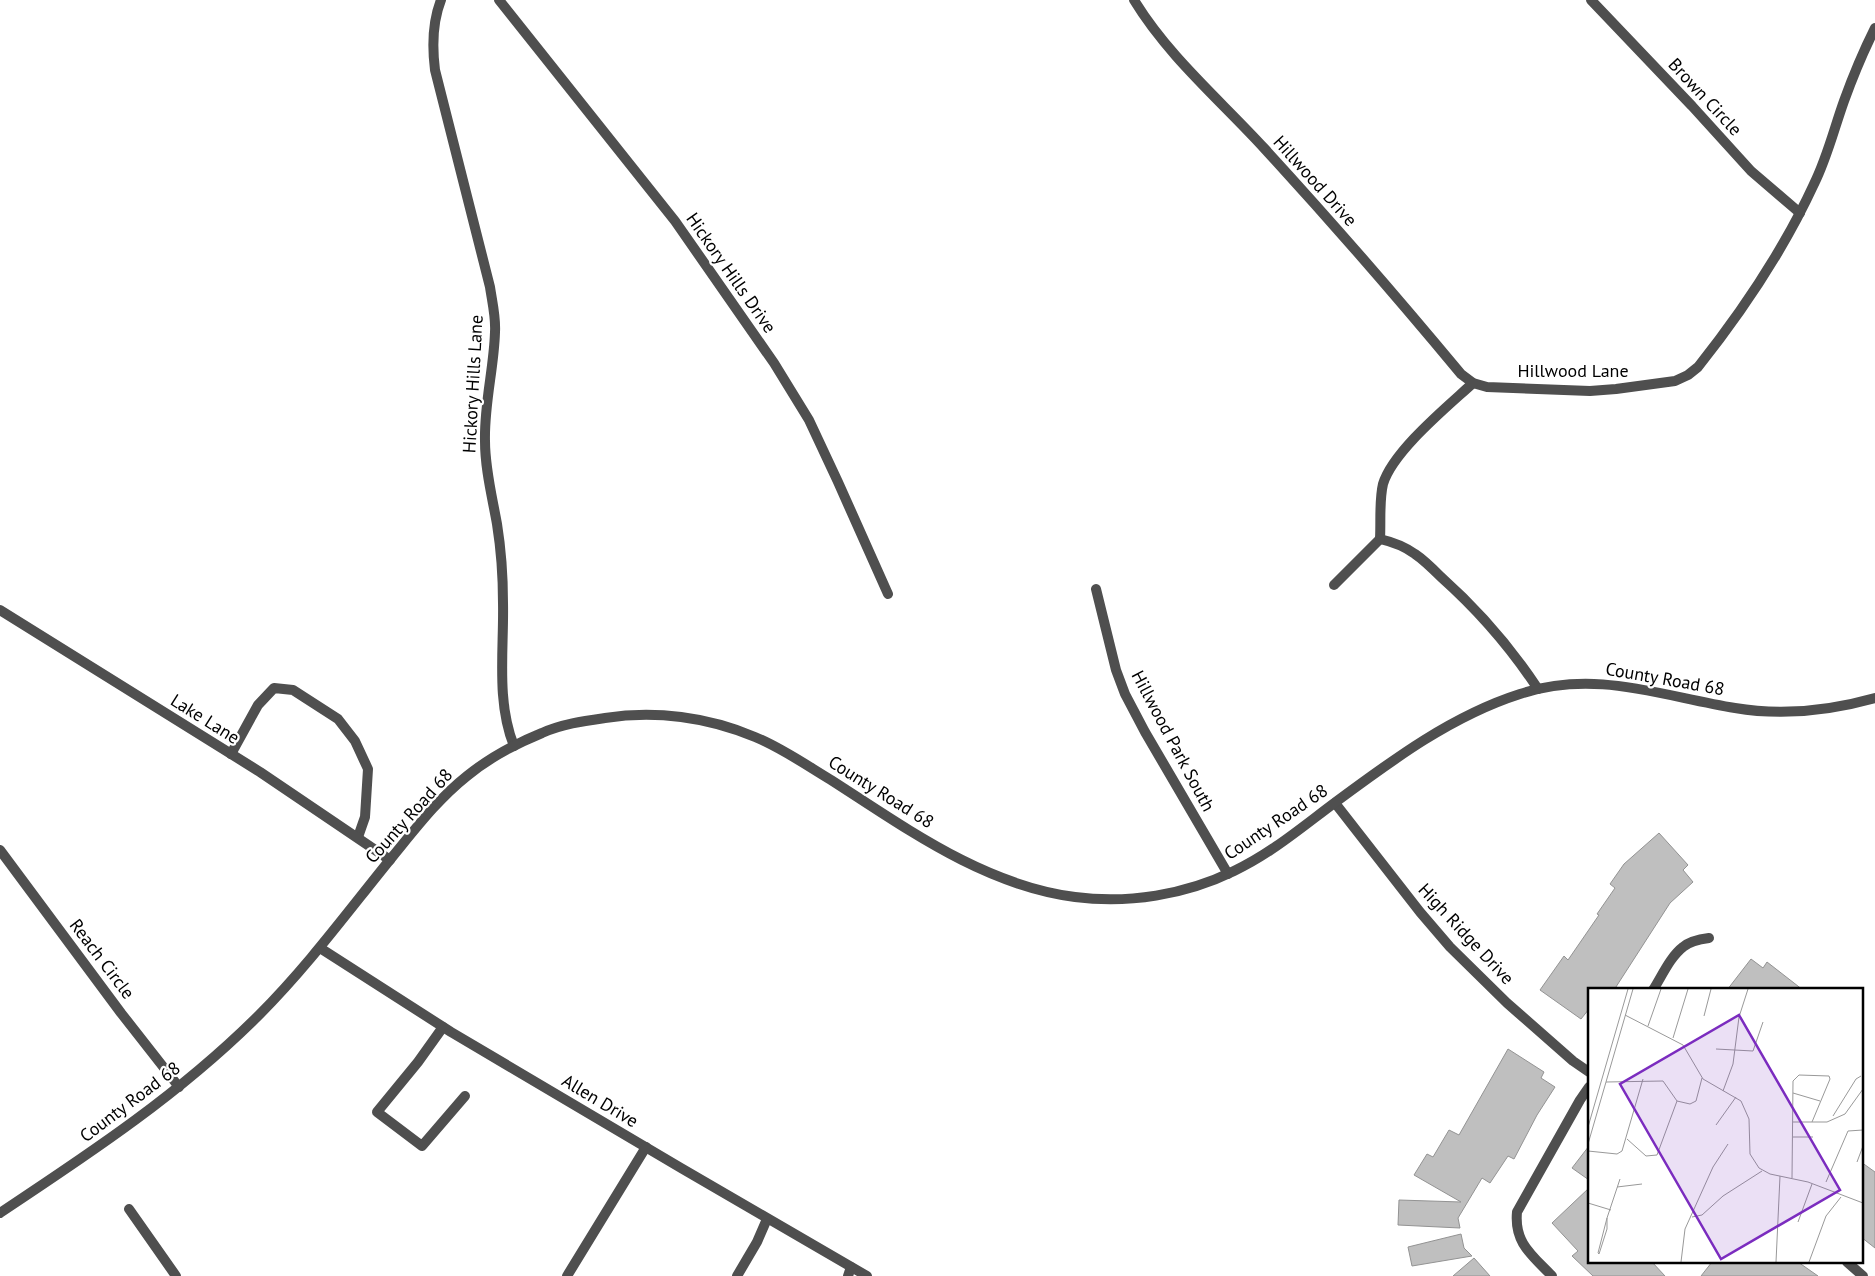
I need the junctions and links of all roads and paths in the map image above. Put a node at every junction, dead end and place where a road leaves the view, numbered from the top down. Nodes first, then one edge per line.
1 (441, 0) edge
2 (499, 0) edge
3 (1134, 0) edge
4 (1591, 0) edge
5 (1875, 28) edge
6 (1871, 48) edge
7 (1800, 213) junction
8 (1473, 383) junction
9 (1380, 538) junction
10 (1334, 585) dead end
11 (1096, 589) dead end
12 (888, 594) dead end
13 (0, 610) edge
14 (1538, 689) junction
15 (1875, 698) edge
16 (514, 746) junction
17 (231, 754) junction
18 (1335, 803) junction
19 (358, 837) junction
20 (0, 850) edge
21 (390, 860) junction
22 (1228, 874) junction
23 (1709, 938) dead end
24 (320, 948) junction
25 (1654, 988) edge
26 (443, 1027) junction
27 (1588, 1071) edge
28 (179, 1087) junction
29 (1588, 1088) edge
30 (465, 1096) dead end
31 (646, 1147) junction
32 (129, 1209) dead end
33 (0, 1213) edge
34 (768, 1219) junction
35 (1849, 1264) edge
36 (850, 1272) edge
37 (176, 1276) edge
38 (567, 1276) edge
39 (737, 1276) edge
40 (867, 1276) edge
41 (1552, 1276) edge
42 (1863, 1276) edge

1 - 16 street, Hickory Hills Lane
2 - 12 street, Hickory Hills Drive
3 - 8 street, Hillwood Drive
4 - 7 street, Brown Circle
5 - 6 street, Hillwood Lane
6 - 7 street, Hillwood Lane
7 - 8 street, Hillwood Lane
8 - 9 street
9 - 10 street
9 - 14 street
11 - 22 street, Hillwood Park South
13 - 17 street, Lake Lane
14 - 15 street, County Road 68
14 - 18 street, County Road 68
16 - 21 street, County Road 68
16 - 22 street, County Road 68
17 - 19 street, Lake Lane
17 - 19 street
18 - 22 street, County Road 68
18 - 27 street, High Ridge Drive
19 - 21 street, Lake Lane
20 - 28 street, Reach Circle
21 - 24 street, County Road 68
23 - 25 street
24 - 26 street, Allen Drive
24 - 28 street, County Road 68
26 - 30 street
26 - 31 street, Allen Drive
28 - 33 street, County Road 68
29 - 41 street
31 - 34 street, Allen Drive
31 - 38 street
32 - 37 street
34 - 36 street, Allen Drive
34 - 39 street
35 - 42 street
36 - 40 street, Allen Drive

